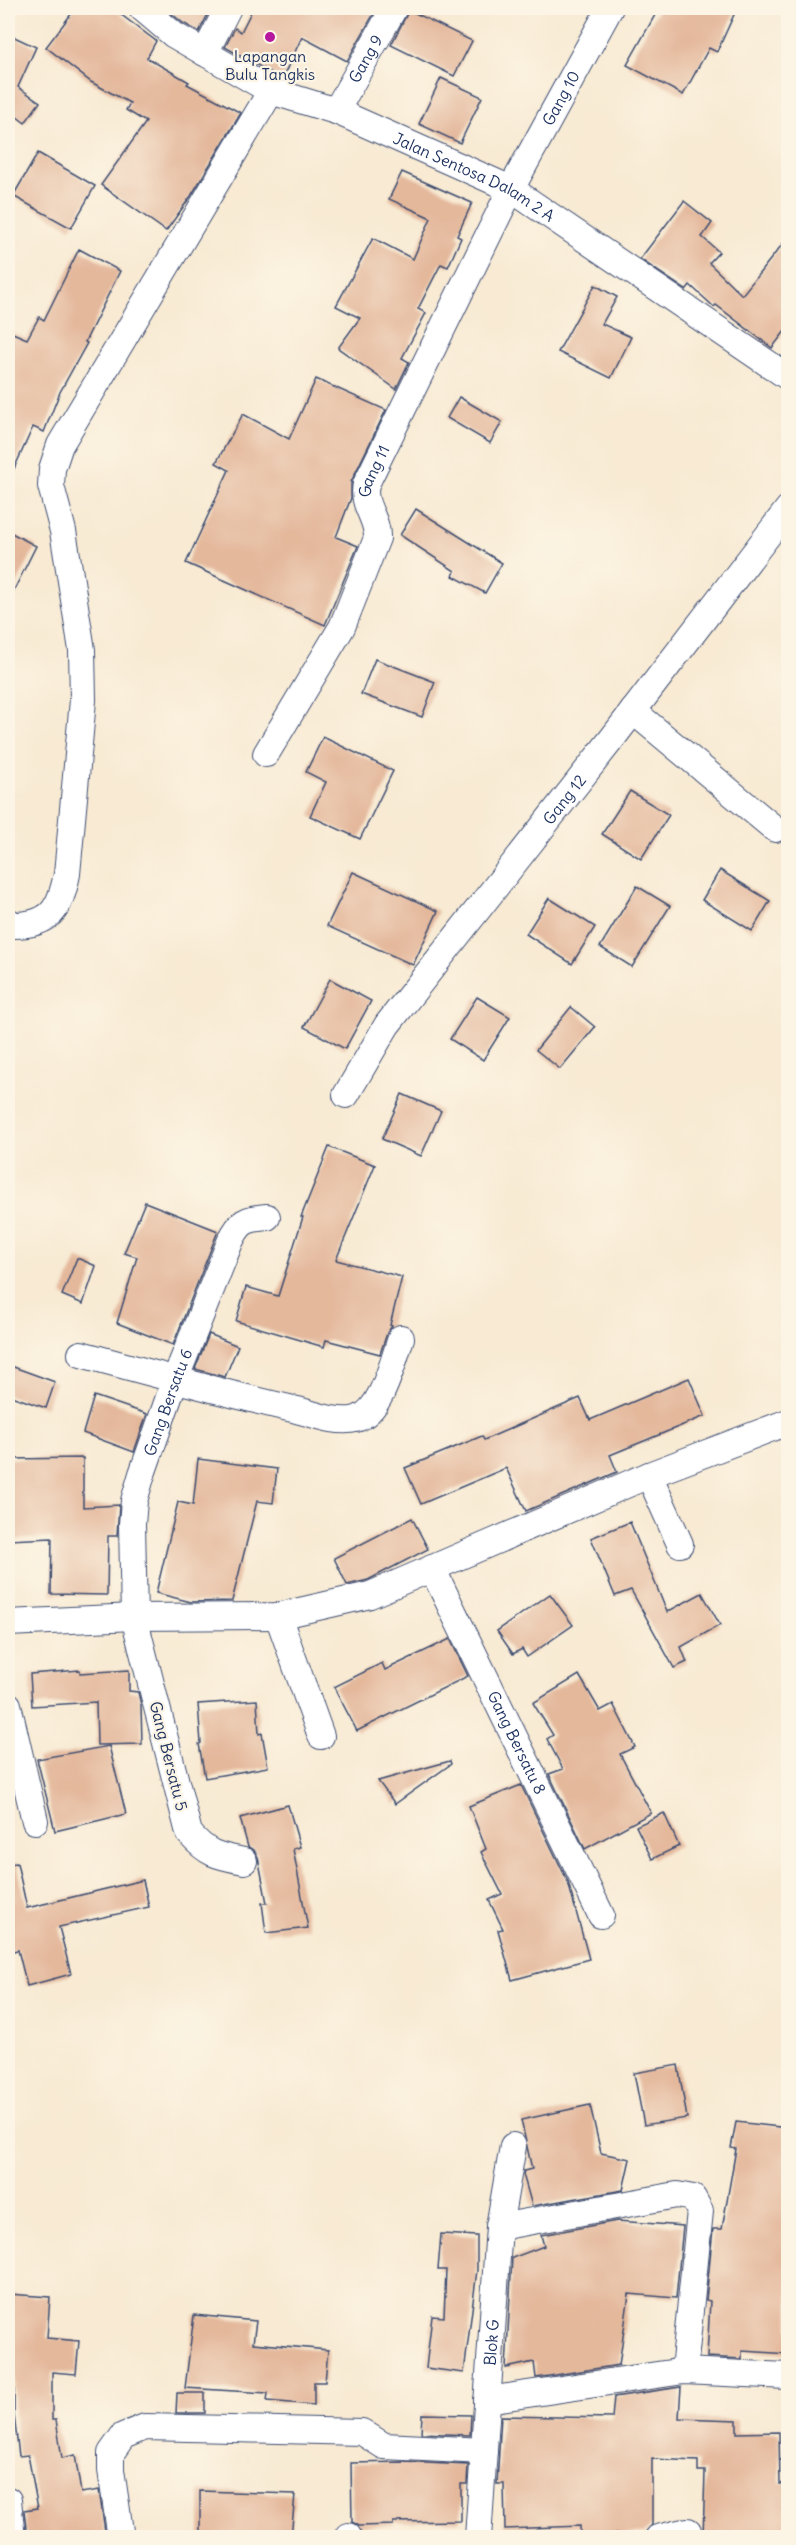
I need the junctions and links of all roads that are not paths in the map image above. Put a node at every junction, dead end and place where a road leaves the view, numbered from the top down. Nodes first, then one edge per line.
1 (142, 8) edge
2 (228, 8) edge
3 (394, 8) edge
4 (610, 8) edge
5 (205, 52) junction
6 (272, 91) junction
7 (336, 111) junction
8 (511, 189) junction
9 (789, 377) edge
10 (789, 508) edge
11 (633, 711) junction
12 (266, 754) dead end
13 (774, 829) dead end
14 (8, 921) edge
15 (346, 1095) dead end
16 (267, 1217) dead end
17 (401, 1338) dead end
18 (81, 1354) dead end
19 (175, 1380) junction
20 (789, 1422) edge
21 (649, 1475) junction
22 (681, 1544) dead end
23 (432, 1568) junction
24 (278, 1616) junction
25 (134, 1617) junction
26 (8, 1623) edge
27 (8, 1705) edge
28 (321, 1736) dead end
29 (35, 1821) dead end
30 (244, 1861) dead end
31 (601, 1915) dead end
32 (513, 2146) dead end
33 (499, 2227) junction
34 (684, 2371) junction
35 (789, 2376) edge
36 (487, 2400) junction
37 (484, 2451) junction
38 (8, 2500) edge
39 (688, 2531) dead end
40 (12, 2538) edge
41 (121, 2538) edge
42 (478, 2538) edge
43 (658, 2538) edge

1 - 5 street, Jalan Sentosa Dalam 2 A
2 - 5 street
3 - 7 street, Gang 9
4 - 8 street, Gang 10
5 - 6 street, Jalan Sentosa Dalam 2 A
6 - 7 street, Jalan Sentosa Dalam 2 A
6 - 14 street
7 - 8 street, Jalan Sentosa Dalam 2 A
8 - 9 street, Jalan Sentosa Dalam 2 A
8 - 12 street, Gang 11
10 - 11 street, Gang 12
11 - 13 street
11 - 15 street, Gang 12
16 - 19 street, Gang Bersatu 6
17 - 19 street
18 - 19 street
19 - 25 street, Gang Bersatu 6
20 - 21 street
21 - 22 street
21 - 23 street
23 - 24 street
23 - 31 street, Gang Bersatu 8
24 - 25 street
24 - 28 street
25 - 26 street
25 - 30 street, Gang Bersatu 5
27 - 29 street
32 - 33 street, Blok G
33 - 34 street
33 - 36 street, Blok G
34 - 35 street
34 - 36 street
36 - 37 street, Blok G
37 - 41 street
37 - 42 street, Blok G
38 - 40 street
39 - 43 street

